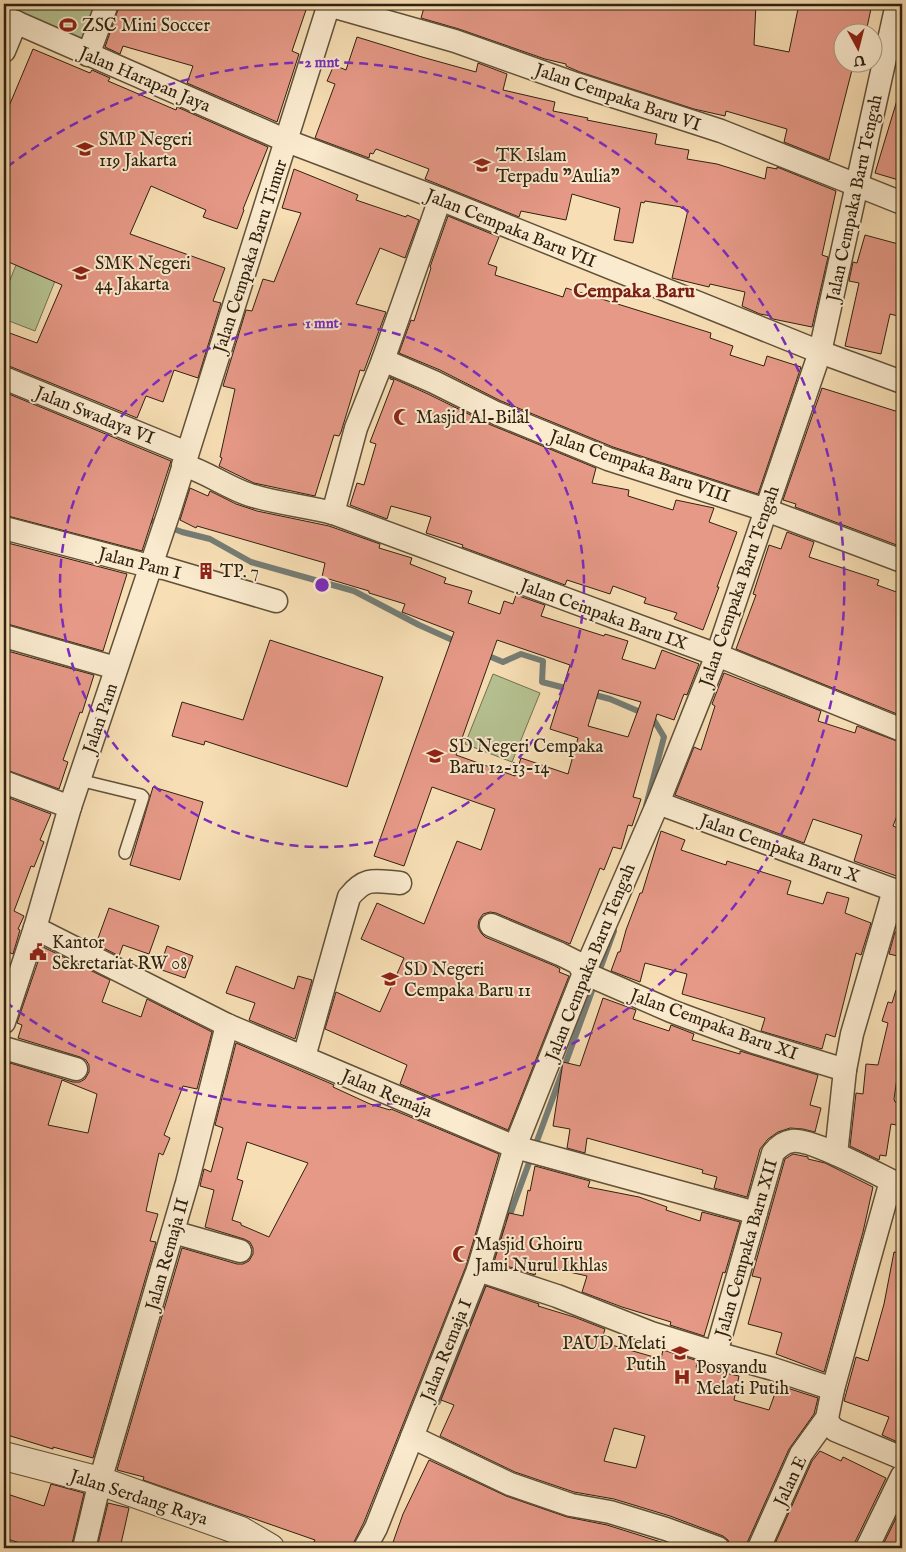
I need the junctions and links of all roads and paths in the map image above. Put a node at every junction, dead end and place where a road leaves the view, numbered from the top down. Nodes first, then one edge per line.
1 (107, 4) edge
2 (896, 4) edge
3 (329, 5) edge
4 (902, 6) edge
5 (10, 19) edge
6 (4, 51) edge
7 (88, 55) junction
8 (287, 140) junction
9 (856, 186) junction
10 (440, 199) junction
11 (902, 204) edge
12 (820, 352) junction
13 (383, 360) junction
14 (4, 378) edge
15 (902, 382) edge
16 (185, 459) junction
17 (170, 509) joint
18 (766, 510) junction
19 (332, 514) junction
20 (4, 528) edge
21 (902, 561) edge
22 (149, 566) junction
23 (276, 601) dead end
24 (4, 636) edge
25 (717, 655) junction
26 (116, 668) junction
27 (902, 730) edge
28 (79, 780) junction
29 (4, 782) edge
30 (70, 807) junction
31 (655, 809) junction
32 (125, 853) dead end
33 (400, 883) dead end
34 (898, 892) edge
35 (491, 925) dead end
36 (35, 928) junction
37 (13, 964) edge
38 (595, 977) junction
39 (4, 1022) edge
40 (227, 1025) junction
41 (4, 1048) edge
42 (304, 1057) junction
43 (76, 1069) dead end
44 (845, 1070) junction
45 (530, 1152) junction
46 (836, 1154) junction
47 (897, 1183) edge
48 (756, 1213) junction
49 (173, 1232) junction
50 (240, 1251) dead end
51 (485, 1272) junction
52 (716, 1354) junction
53 (833, 1389) junction
54 (827, 1418) junction
55 (421, 1441) junction
56 (4, 1456) edge
57 (902, 1458) edge
58 (902, 1476) edge
59 (100, 1481) junction
60 (84, 1548) edge
61 (270, 1548) edge
62 (365, 1548) edge
63 (718, 1548) edge
64 (759, 1548) edge
65 (867, 1548) edge

1 - 7 street
2 - 4 street
2 - 9 street, Jalan Cempaka Baru Tengah
3 - 8 street, Jalan Cempaka Baru Timur
3 - 9 street, Jalan Cempaka Baru VI
5 - 6 street
5 - 7 street, Jalan Harapan Jaya
7 - 8 street, Jalan Harapan Jaya
8 - 10 street, Jalan Cempaka Baru VII
8 - 16 street, Jalan Cempaka Baru Timur
9 - 11 street, Jalan Cempaka Baru VI
9 - 12 street, Jalan Cempaka Baru Tengah
10 - 12 street, Jalan Cempaka Baru VII
10 - 13 street
12 - 15 street, Jalan Cempaka Baru VII
12 - 18 street, Jalan Cempaka Baru Tengah
13 - 18 street, Jalan Cempaka Baru VIII
13 - 19 street
14 - 16 street, Jalan Swadaya VI
16 - 17 street, Jalan Cempaka Baru Timur
16 - 19 street, Jalan Cempaka Baru IX
17 - 22 street, Jalan Pam
18 - 21 street, Jalan Cempaka Baru VIII
18 - 25 street, Jalan Cempaka Baru Tengah
19 - 25 street, Jalan Cempaka Baru IX
20 - 22 street, Jalan Pam I
22 - 23 street, Jalan Pam I
22 - 26 street, Jalan Pam
24 - 26 street
25 - 27 street, Jalan Cempaka Baru IX
25 - 31 street, Jalan Cempaka Baru Tengah
26 - 28 street, Jalan Pam
28 - 30 street, Jalan Pam
28 - 32 lane
29 - 30 street
30 - 36 street, Jalan Pam
31 - 34 street, Jalan Cempaka Baru X
31 - 38 street, Jalan Cempaka Baru Tengah
33 - 42 street
34 - 44 street
35 - 38 street, Jalan Cempaka Baru XI
36 - 37 street, Jalan Pam
36 - 40 street, Jalan Remaja
37 - 39 street, Jalan Pam
38 - 44 street, Jalan Cempaka Baru XI
38 - 45 street, Jalan Cempaka Baru Tengah
40 - 42 street, Jalan Remaja
40 - 49 street, Jalan Remaja II
41 - 43 street
42 - 45 street, Jalan Remaja
44 - 46 street
45 - 48 street, Jalan Remaja
45 - 51 street, Jalan Remaja I
46 - 47 street
46 - 48 street, Jalan Cempaka Baru XII
47 - 53 street
48 - 52 street, Jalan Cempaka Baru XII
49 - 50 street
49 - 59 street, Jalan Remaja II
51 - 52 street
51 - 55 street, Jalan Remaja I
52 - 53 street
53 - 54 street
54 - 57 street
54 - 64 street, Jalan E
55 - 62 street, Jalan Remaja I
55 - 63 street
56 - 59 street, Jalan Serdang Raya
58 - 65 street
59 - 60 street, Jalan Remaja II
59 - 61 street, Jalan Serdang Raya

